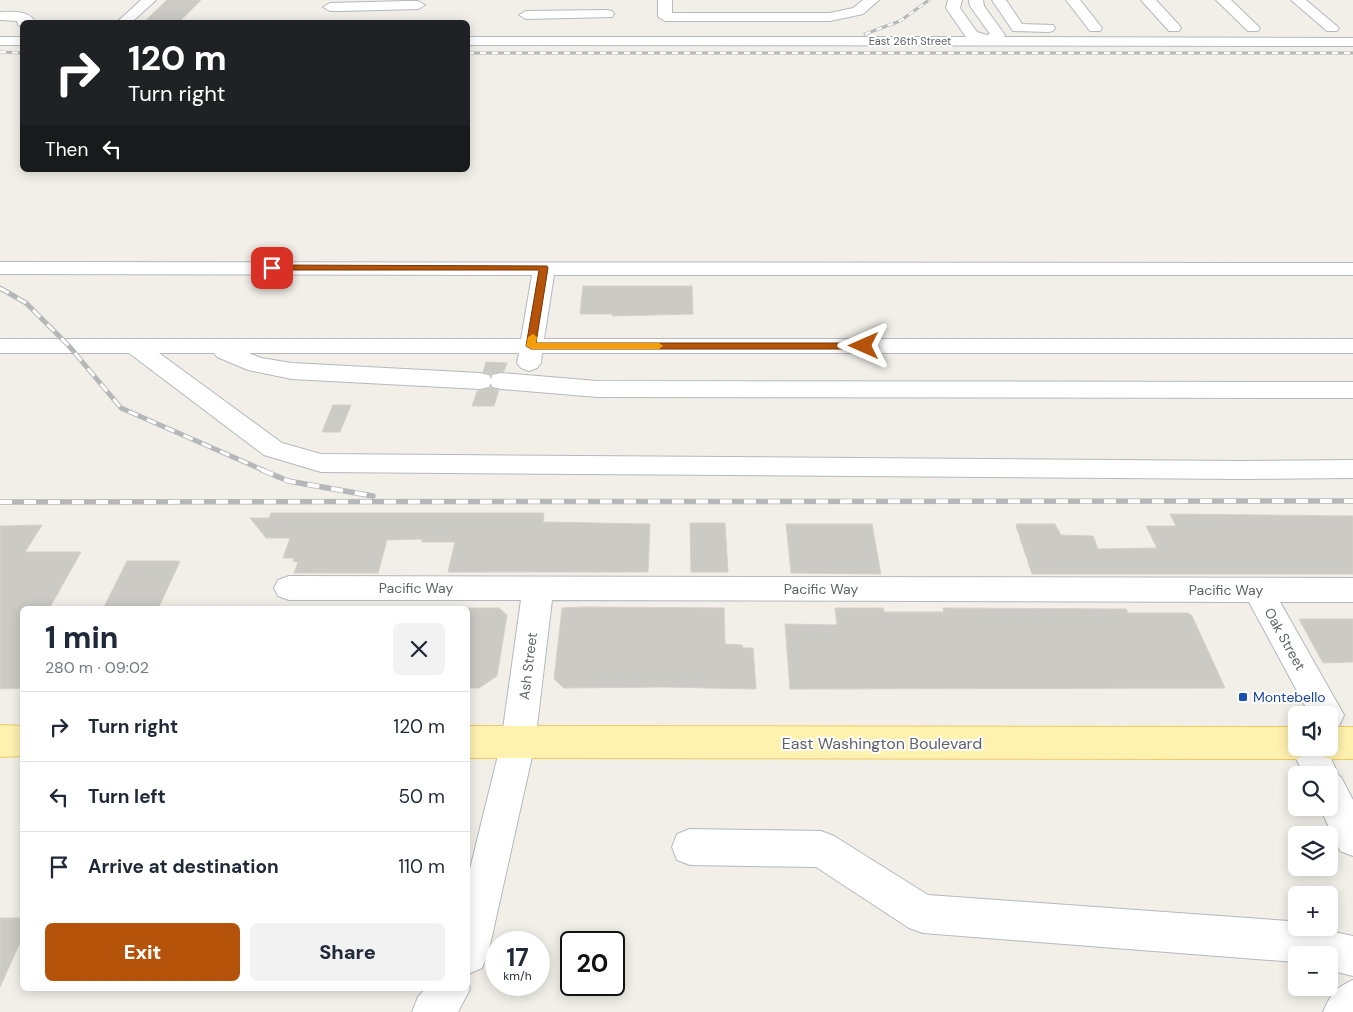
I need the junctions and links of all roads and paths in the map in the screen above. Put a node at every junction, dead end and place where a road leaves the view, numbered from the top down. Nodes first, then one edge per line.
1 (149, 0) edge
2 (666, 0) edge
3 (872, 0) edge
4 (955, 0) edge
5 (976, 0) edge
6 (999, 0) edge
7 (1073, 0) edge
8 (1148, 0) edge
9 (1223, 0) edge
10 (1298, 0) edge
11 (384, 2) edge
12 (418, 5) dead end
13 (330, 7) dead end
14 (608, 7) edge
15 (526, 15) dead end
16 (0, 16) edge
17 (802, 17) junction
18 (27, 20) edge
19 (126, 20) edge
20 (373, 20) edge
21 (485, 25) dead end
22 (1094, 28) junction
23 (1174, 28) junction
24 (1253, 28) junction
25 (1332, 28) junction
26 (1353, 28) edge
27 (603, 40) junction
28 (474, 41) edge
29 (807, 41) junction
30 (988, 41) junction
31 (1353, 42) edge
32 (0, 268) edge
33 (544, 268) junction
34 (1353, 269) edge
35 (0, 346) edge
36 (134, 346) junction
37 (212, 346) junction
38 (531, 346) junction
39 (1353, 346) edge
40 (526, 383) junction
41 (1353, 390) edge
42 (1353, 469) edge
43 (289, 588) dead end
44 (538, 589) junction
45 (1258, 590) junction
46 (1353, 590) edge
47 (1339, 737) edge
48 (0, 741) edge
49 (20, 741) edge
50 (470, 742) edge
51 (518, 742) junction
52 (1288, 743) edge
53 (1338, 807) edge
54 (1353, 838) edge
55 (690, 847) dead end
56 (470, 946) edge
57 (1353, 956) edge
58 (449, 991) edge
59 (1353, 1001) edge
60 (433, 1012) edge
61 (1344, 1012) edge

1 - 19 street
2 - 17 street
3 - 17 street
4 - 30 street
5 - 30 street
6 - 22 street
7 - 22 street
8 - 23 street
9 - 24 street
10 - 25 street
11 - 12 street
11 - 13 street
11 - 20 street
14 - 15 street
14 - 27 street
16 - 18 street
17 - 29 street
21 - 28 street
22 - 23 street
23 - 24 street
24 - 25 street
25 - 26 street
27 - 28 street, East 26th Street
27 - 29 street, East 26th Street
29 - 30 street, East 26th Street
30 - 31 street, East 26th Street
32 - 33 street
33 - 34 street
33 - 38 street
35 - 36 street
36 - 37 street
36 - 42 street
37 - 38 street
37 - 40 street
38 - 39 street
38 - 40 street
40 - 41 street
43 - 44 street, Pacific Way
44 - 45 street, Pacific Way
44 - 51 street, Ash Street
45 - 46 street, Pacific Way
45 - 47 street, Oak Street
48 - 49 main road
50 - 51 main road, East Washington Boulevard
51 - 52 main road, East Washington Boulevard
51 - 56 street, Ash Street
53 - 54 street
55 - 57 street
58 - 60 street
59 - 61 street

